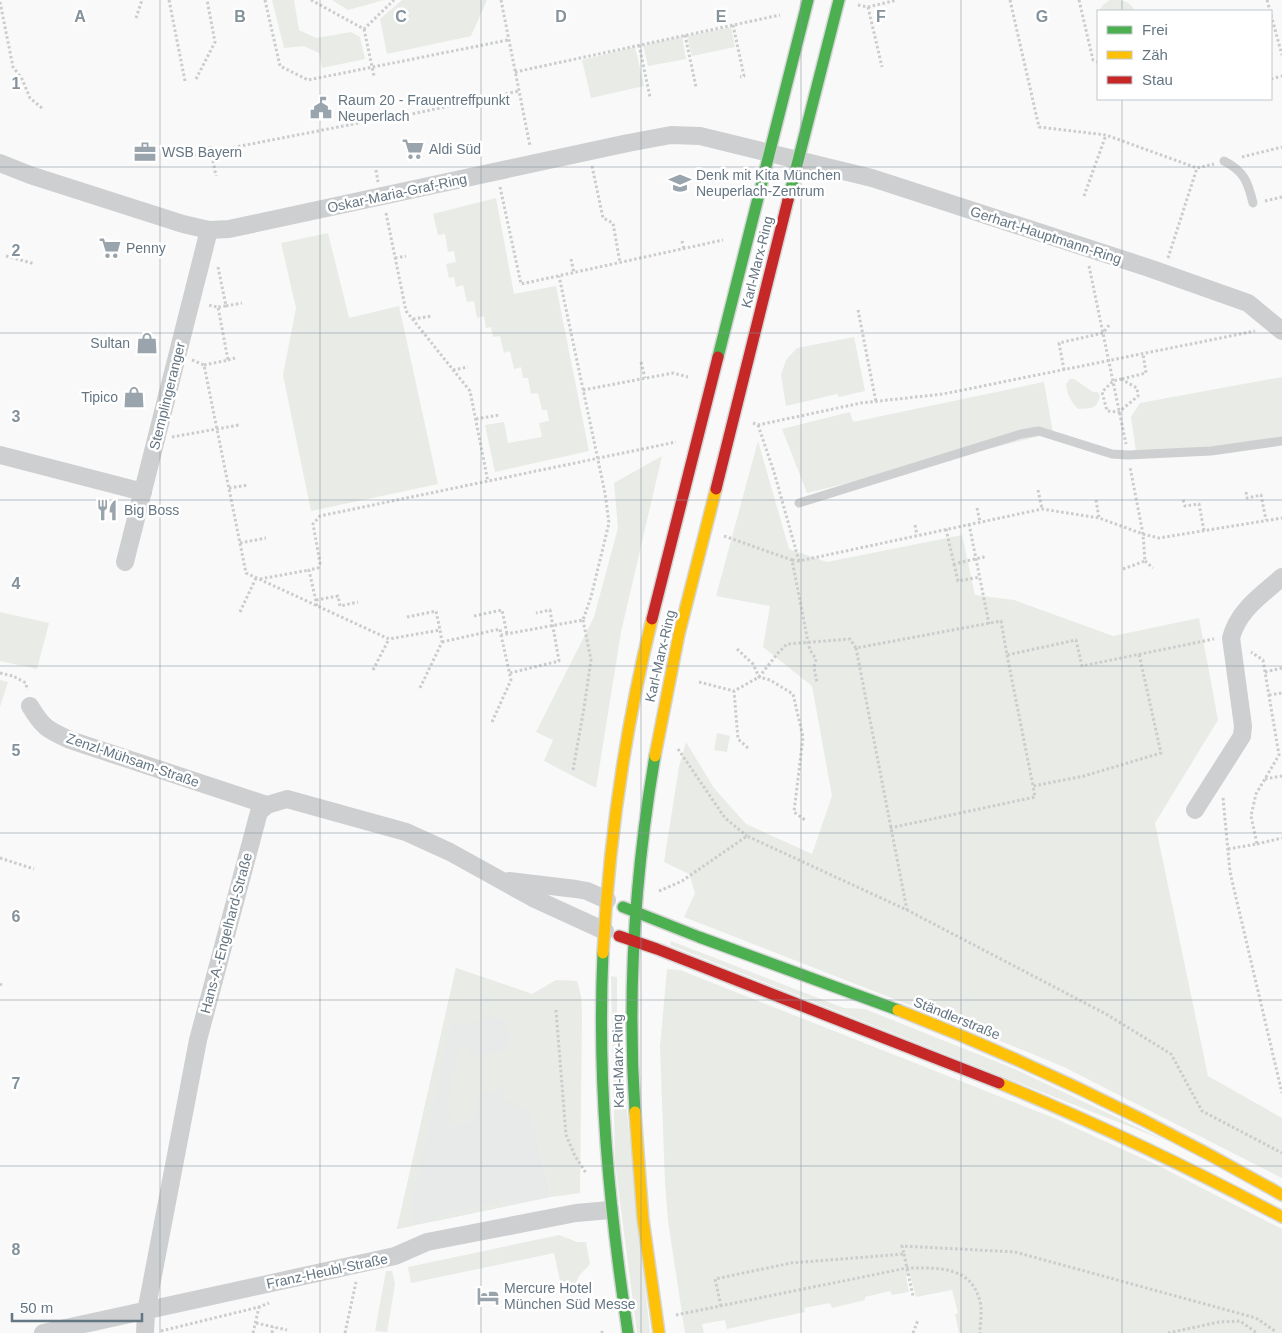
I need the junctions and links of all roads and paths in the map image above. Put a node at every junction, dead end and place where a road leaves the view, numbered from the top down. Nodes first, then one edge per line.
1 (142, 0) edge
2 (170, 0) edge
3 (207, 0) edge
4 (265, 0) edge
5 (311, 0) edge
6 (394, 0) edge
7 (501, 0) edge
8 (808, 0) edge
9 (839, 0) edge
10 (897, 0) edge
11 (1010, 0) edge
12 (1079, 0) edge
13 (0, 2) edge
14 (857, 5) dead end
15 (868, 6) junction
16 (780, 15) dead end
17 (136, 18) dead end
18 (1272, 20) edge
19 (734, 25) junction
20 (364, 29) junction
21 (686, 35) junction
22 (508, 40) junction
23 (639, 45) junction
24 (1282, 55) edge
25 (1097, 62) edge
26 (372, 67) junction
27 (882, 68) dead end
28 (515, 72) junction
29 (374, 76) dead end
30 (740, 77) dead end
31 (196, 79) dead end
32 (185, 81) dead end
33 (696, 87) dead end
34 (519, 90) junction
35 (650, 97) dead end
36 (43, 109) dead end
37 (398, 117) dead end
38 (359, 122) dead end
39 (1106, 135) junction
40 (210, 146) dead end
41 (1282, 147) edge
42 (210, 152) junction
43 (770, 153) junction
44 (184, 157) dead end
45 (799, 160) junction
46 (1224, 162) junction
47 (0, 163) edge
48 (534, 163) junction
49 (592, 166) dead end
50 (1197, 168) junction
51 (216, 176) dead end
52 (500, 186) dead end
53 (1084, 196) dead end
54 (1282, 197) edge
55 (1253, 203) joint
56 (386, 212) dead end
57 (209, 230) junction
58 (723, 240) dead end
59 (682, 241) dead end
60 (684, 249) junction
61 (1085, 249) junction
62 (6, 256) dead end
63 (406, 256) dead end
64 (395, 258) junction
65 (571, 259) dead end
66 (217, 262) dead end
67 (620, 263) junction
68 (35, 264) dead end
69 (574, 273) junction
70 (1163, 273) junction
71 (559, 276) junction
72 (242, 303) dead end
73 (206, 304) dead end
74 (226, 306) junction
75 (218, 307) junction
76 (858, 310) dead end
77 (432, 316) dead end
78 (413, 319) junction
79 (1110, 324) dead end
80 (1280, 329) edge
81 (1103, 333) junction
82 (1144, 354) junction
83 (235, 358) dead end
84 (192, 360) dead end
85 (228, 360) junction
86 (1109, 361) junction
87 (641, 362) dead end
88 (204, 365) junction
89 (468, 367) dead end
90 (453, 370) junction
91 (1064, 370) junction
92 (688, 377) dead end
93 (645, 378) junction
94 (1121, 379) junction
95 (1113, 381) junction
96 (583, 390) junction
97 (876, 402) junction
98 (1119, 412) junction
99 (499, 415) dead end
100 (476, 420) junction
101 (752, 423) dead end
102 (239, 425) dead end
103 (758, 425) junction
104 (218, 429) junction
105 (172, 437) dead end
106 (698, 437) junction
107 (1282, 441) edge
108 (0, 455) edge
109 (1128, 455) junction
110 (597, 460) junction
111 (488, 482) junction
112 (248, 484) dead end
113 (229, 488) junction
114 (1038, 490) dead end
115 (142, 492) junction
116 (1246, 492) dead end
117 (1096, 500) dead end
118 (1183, 500) dead end
119 (799, 503) dead end
120 (976, 508) dead end
121 (1042, 509) junction
122 (1099, 518) junction
123 (1282, 518) edge
124 (1266, 520) junction
125 (980, 522) junction
126 (969, 524) junction
127 (915, 525) dead end
128 (946, 529) junction
129 (1204, 531) junction
130 (1143, 534) junction
131 (917, 535) junction
132 (266, 538) dead end
133 (240, 543) junction
134 (854, 543) dead end
135 (721, 545) dead end
136 (855, 548) junction
137 (976, 559) junction
138 (792, 560) junction
139 (799, 560) junction
140 (986, 560) dead end
141 (1145, 561) junction
142 (125, 562) dead end
143 (954, 564) junction
144 (1153, 568) dead end
145 (309, 570) junction
146 (1123, 570) dead end
147 (980, 576) junction
148 (1282, 577) edge
149 (258, 578) junction
150 (316, 600) junction
151 (358, 602) dead end
152 (317, 606) junction
153 (240, 612) dead end
154 (536, 613) dead end
155 (474, 616) dead end
156 (407, 617) dead end
157 (583, 620) junction
158 (990, 624) junction
159 (553, 626) junction
160 (440, 630) junction
161 (507, 634) junction
162 (501, 636) junction
163 (1231, 638) junction
164 (389, 639) junction
165 (442, 642) junction
166 (808, 642) junction
167 (737, 648) dead end
168 (856, 648) junction
169 (1139, 654) junction
170 (1007, 655) junction
171 (1282, 668) edge
172 (373, 670) dead end
173 (1265, 672) junction
174 (510, 673) junction
175 (0, 674) edge
176 (758, 677) junction
177 (698, 682) dead end
178 (817, 683) dead end
179 (419, 690) dead end
180 (734, 691) junction
181 (1282, 693) edge
182 (1269, 695) junction
183 (30, 706) joint
184 (492, 722) dead end
185 (1282, 735) edge
186 (1276, 736) junction
187 (748, 748) dead end
188 (673, 754) dead end
189 (573, 770) dead end
190 (1219, 775) junction
191 (1282, 776) edge
192 (1265, 779) junction
193 (1033, 786) junction
194 (267, 805) junction
195 (1195, 810) dead end
196 (805, 820) dead end
197 (890, 828) junction
198 (747, 836) junction
199 (1282, 838) edge
200 (1257, 844) junction
201 (1228, 850) junction
202 (0, 858) edge
203 (34, 869) dead end
204 (502, 880) junction
205 (658, 883) dead end
206 (659, 891) junction
207 (607, 900) junction
208 (907, 910) junction
209 (636, 913) junction
210 (660, 923) junction
211 (605, 931) junction
212 (634, 941) junction
213 (556, 1010) dead end
214 (1280, 1073) edge
215 (1282, 1093) edge
216 (1282, 1153) edge
217 (586, 1173) dead end
218 (1282, 1194) edge
219 (610, 1210) junction
220 (1282, 1217) edge
221 (904, 1254) junction
222 (354, 1264) junction
223 (907, 1268) junction
224 (913, 1296) dead end
225 (584, 1301) dead end
226 (565, 1305) dead end
227 (674, 1306) dead end
228 (721, 1306) junction
229 (259, 1307) dead end
230 (146, 1312) junction
231 (675, 1315) junction
232 (918, 1320) dead end
233 (256, 1323) junction
234 (677, 1324) dead end
235 (273, 1328) junction
236 (287, 1330) dead end
237 (43, 1333) edge
238 (145, 1333) edge
239 (253, 1333) edge
240 (272, 1333) edge
241 (345, 1333) edge
242 (628, 1333) edge
243 (659, 1333) edge
244 (913, 1333) edge
245 (980, 1333) edge
246 (1168, 1333) edge
247 (1257, 1333) edge
248 (1275, 1333) edge

1 - 17 path
2 - 32 path
3 - 31 path
4 - 26 path
5 - 20 path
6 - 20 path
7 - 22 path
8 - 43 main road, Karl-Marx-Ring
9 - 45 main road, Karl-Marx-Ring
10 - 15 path
11 - 39 path
12 - 25 path
13 - 36 path
14 - 15 path
15 - 27 path
16 - 19 path
18 - 24 path
19 - 21 path
19 - 30 path
20 - 26 path
21 - 23 path
21 - 33 path
22 - 26 path
22 - 28 path
23 - 28 path
23 - 35 path
26 - 29 path
28 - 34 path
34 - 37 path
34 - 48 path
38 - 42 path
39 - 50 path
39 - 53 path
40 - 42 path
41 - 46 path
42 - 44 path
42 - 51 path
43 - 45 street, Oskar-Maria-Graf-Ring
43 - 48 street, Oskar-Maria-Graf-Ring
43 - 106 main road, Karl-Marx-Ring
45 - 61 street, Gerhart-Hauptmann-Ring
45 - 209 main road, Karl-Marx-Ring
46 - 50 path
46 - 55 lane
47 - 57 street, Oskar-Maria-Graf-Ring
48 - 57 street, Oskar-Maria-Graf-Ring
49 - 67 path
50 - 70 path
52 - 71 path
54 - 55 path
56 - 64 path
57 - 115 street, Stemplingeranger
58 - 60 path
59 - 60 path
60 - 67 path
61 - 70 street, Gerhart-Hauptmann-Ring
61 - 81 path
62 - 68 path
63 - 64 path
64 - 78 path
65 - 69 path
66 - 74 path
67 - 69 path
69 - 71 path
70 - 80 street, Gerhart-Hauptmann-Ring
71 - 96 path
72 - 74 path
73 - 75 path
74 - 75 path
75 - 85 path
76 - 97 path
77 - 78 path
78 - 90 path
79 - 81 path
80 - 82 path
81 - 86 path
81 - 91 path
82 - 86 path
82 - 94 path
83 - 85 path
84 - 88 path
85 - 88 path
86 - 91 path
86 - 95 path
87 - 93 path
88 - 104 path
89 - 90 path
90 - 100 path
91 - 97 path
92 - 93 path
93 - 96 path
94 - 95 path
94 - 98 path
95 - 98 path
95 - 98 path
96 - 110 path
97 - 103 path
98 - 109 path
99 - 100 path
100 - 111 path
101 - 103 path
102 - 104 path
103 - 139 path
104 - 105 path
104 - 113 path
106 - 110 path
106 - 207 main road, Karl-Marx-Ring
107 - 109 lane
108 - 115 street
109 - 119 lane
109 - 130 path
110 - 111 path
110 - 157 path
111 - 145 path
112 - 113 path
113 - 133 path
114 - 121 path
115 - 142 street, Stemplingeranger
116 - 124 path
117 - 122 path
118 - 129 path
120 - 125 path
121 - 122 path
121 - 125 path
122 - 130 path
123 - 124 path
124 - 129 path
125 - 126 path
126 - 128 path
126 - 137 path
127 - 131 path
128 - 131 path
128 - 143 path
129 - 130 path
130 - 141 path
131 - 136 path
132 - 133 path
133 - 149 path
134 - 136 path
135 - 138 path
136 - 139 path
137 - 140 path
137 - 143 path
137 - 147 path
138 - 139 path
138 - 166 path
141 - 144 path
141 - 146 path
143 - 147 path
145 - 149 path
145 - 150 path
147 - 158 path
148 - 163 street
149 - 152 path
149 - 153 path
150 - 151 path
150 - 152 path
152 - 164 path
154 - 159 path
155 - 161 path
156 - 160 path
157 - 159 path
157 - 189 path
158 - 168 path
158 - 170 path
159 - 161 path
159 - 174 path
160 - 164 path
160 - 165 path
161 - 162 path
162 - 165 path
162 - 174 path
163 - 169 path
163 - 173 path
163 - 190 street
164 - 172 path
165 - 179 path
166 - 168 path
166 - 176 path
166 - 178 path
167 - 176 path
168 - 197 path
169 - 170 path
169 - 193 path
170 - 193 path
171 - 173 path
173 - 182 path
174 - 184 path
175 - 183 path
176 - 180 path
176 - 196 path
177 - 180 path
180 - 187 path
181 - 182 path
182 - 186 path
183 - 194 street, Zenzl-Mühsam-Straße
185 - 186 path
186 - 192 path
188 - 198 path
190 - 195 street
190 - 201 path
191 - 192 path
192 - 200 path
193 - 197 path
194 - 204 street
194 - 230 street, Hans-A.-Engelhard-Straße
197 - 208 path
198 - 206 path
198 - 208 path
199 - 200 path
200 - 201 path
201 - 214 path
202 - 203 path
204 - 207 street
204 - 211 street
205 - 206 path
206 - 210 path
207 - 209 main road, Ständlerstraße
207 - 211 main road, Karl-Marx-Ring
208 - 216 path
209 - 210 main road, Ständlerstraße
209 - 212 main road, Karl-Marx-Ring
210 - 218 main road, Ständlerstraße
211 - 212 main road
211 - 219 main road, Karl-Marx-Ring
212 - 220 main road
212 - 243 main road, Karl-Marx-Ring
213 - 217 path
214 - 215 path
219 - 222 street, Franz-Heubl-Straße
219 - 242 main road, Karl-Marx-Ring
221 - 223 path
221 - 228 path
221 - 248 path
222 - 230 street, Franz-Heubl-Straße
222 - 241 path
223 - 224 path
223 - 228 path
223 - 245 path
225 - 226 path
227 - 231 path
228 - 231 path
229 - 233 path
230 - 237 street, Franz-Heubl-Straße
230 - 238 street, Hans-A.-Engelhard-Straße
231 - 234 path
232 - 244 path
233 - 235 path
233 - 239 path
235 - 236 path
235 - 240 path
246 - 247 path

